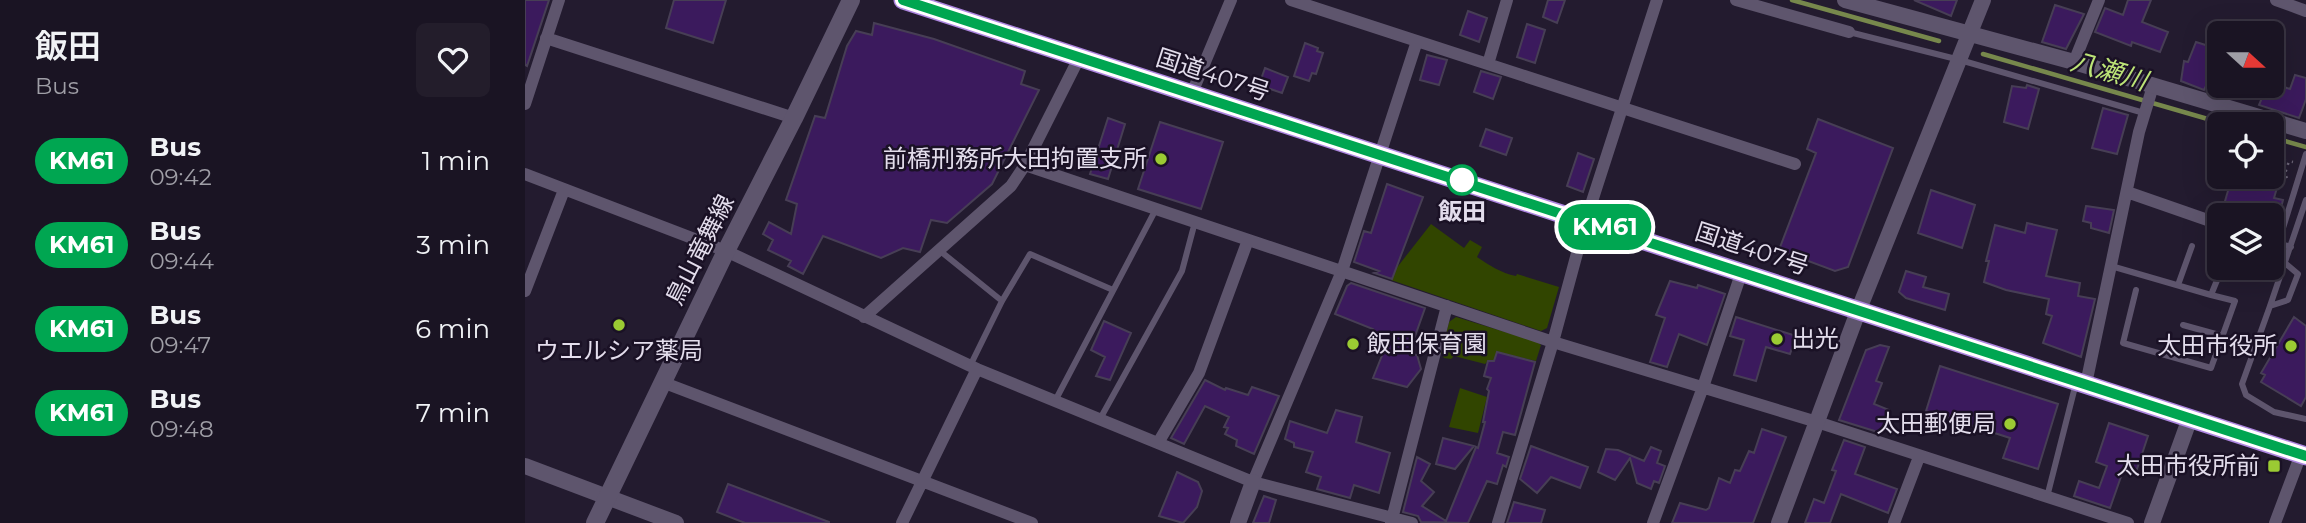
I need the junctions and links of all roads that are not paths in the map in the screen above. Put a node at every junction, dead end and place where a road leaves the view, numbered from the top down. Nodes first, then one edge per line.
1 (559, 0) edge
2 (851, 0) edge
3 (903, 0) edge
4 (1231, 0) edge
5 (1291, 0) edge
6 (1507, 0) edge
7 (1657, 0) edge
8 (1736, 0) edge
9 (1844, 0) edge
10 (1983, 0) edge
11 (2099, 0) edge
12 (2276, 0) edge
13 (2306, 11) edge
14 (1849, 32) joint
15 (1970, 33) junction
16 (546, 38) junction
17 (1417, 41) junction
18 (1079, 58) junction
19 (1960, 60) junction
20 (2074, 62) junction
21 (1488, 64) junction
22 (2152, 89) junction
23 (1192, 93) junction
24 (525, 104) edge
25 (1624, 107) junction
26 (2144, 112) junction
27 (794, 118) junction
28 (2306, 131) edge
29 (1380, 154) junction
30 (2305, 156) edge
31 (1795, 164) dead end
32 (1025, 165) junction
33 (525, 174) edge
34 (564, 190) junction
35 (2127, 192) junction
36 (2306, 200) edge
37 (1156, 209) junction
38 (2284, 217) edge
39 (1586, 220) junction
40 (2207, 220) edge
41 (1195, 222) junction
42 (1248, 240) junction
43 (2284, 245) edge
44 (2192, 246) dead end
45 (2291, 247) junction
46 (939, 250) junction
47 (726, 251) junction
48 (2285, 262) junction
49 (2111, 266) junction
50 (1342, 271) junction
51 (1742, 271) junction
52 (2217, 280) edge
53 (2178, 285) junction
54 (1113, 290) junction
55 (2136, 290) dead end
56 (525, 291) edge
57 (2211, 295) junction
58 (1002, 301) junction
59 (1447, 306) junction
60 (2270, 306) junction
61 (1859, 309) junction
62 (864, 317) junction
63 (2183, 325) dead end
64 (2223, 336) junction
65 (1553, 342) junction
66 (973, 367) junction
67 (662, 382) junction
68 (2081, 383) junction
69 (1703, 387) junction
70 (1055, 401) junction
71 (2190, 418) junction
72 (1100, 419) junction
73 (2306, 419) edge
74 (1817, 422) junction
75 (1158, 443) junction
76 (2303, 455) edge
77 (1919, 457) junction
78 (525, 466) edge
79 (923, 481) junction
80 (1253, 482) junction
81 (607, 497) junction
82 (2047, 497) junction
83 (1392, 521) edge
84 (595, 523) edge
85 (676, 523) edge
86 (902, 523) edge
87 (1032, 523) edge
88 (1238, 523) edge
89 (1412, 523) edge
90 (1498, 523) edge
91 (1653, 523) edge
92 (1779, 523) edge
93 (1894, 523) edge
94 (2128, 523) edge
95 (2152, 523) edge
96 (2276, 523) edge

1 - 16 street
2 - 27 main road, 鳥山竜舞線
3 - 18 highway, 国道407号
4 - 23 street
5 - 17 street
6 - 21 street
7 - 25 street
8 - 14 street
9 - 15 street
10 - 15 street
11 - 20 street
12 - 13 street
14 - 19 lane
15 - 19 street
15 - 20 street
16 - 24 street
16 - 27 street
17 - 21 street
17 - 29 street
18 - 23 highway, 国道407号
18 - 32 street
19 - 26 lane
19 - 61 street
20 - 22 street
21 - 25 street
22 - 26 street
22 - 28 street
23 - 29 highway, 国道407号
25 - 31 street
25 - 39 street
26 - 35 street
27 - 47 main road, 鳥山竜舞線
29 - 39 highway, 国道407号
29 - 50 street
30 - 38 lane
32 - 37 street
32 - 46 street
33 - 34 street
34 - 47 street
34 - 56 street
35 - 40 street
35 - 49 street
36 - 45 lane
37 - 41 street
37 - 54 lane
39 - 51 highway, 国道407号
39 - 65 street
41 - 42 street
41 - 72 lane
42 - 50 street
42 - 75 street
43 - 45 lane
44 - 53 lane
45 - 48 lane
46 - 58 lane
46 - 62 street
47 - 62 street
47 - 67 main road, 鳥山竜舞線
48 - 60 lane
48 - 60 lane
49 - 53 lane
49 - 68 street
50 - 59 street
50 - 80 street
51 - 61 highway, 国道407号
51 - 69 street
52 - 57 lane
53 - 57 lane
54 - 58 lane
54 - 70 lane
55 - 64 lane
57 - 64 lane
58 - 66 lane
59 - 65 street
59 - 83 street
60 - 73 lane
61 - 68 highway, 国道407号
61 - 74 street
62 - 66 street
63 - 64 lane
65 - 69 street
65 - 90 street
66 - 70 street
66 - 79 street
67 - 79 street
67 - 81 main road, 鳥山竜舞線
68 - 71 highway, 国道407号
68 - 82 lane
69 - 74 street
69 - 91 street
70 - 72 street
71 - 76 highway, 国道407号
71 - 95 street
72 - 75 street
74 - 77 street
74 - 92 street
75 - 80 street
76 - 96 street
77 - 82 street
77 - 93 street
78 - 81 street
79 - 86 street
79 - 87 street
80 - 83 street
80 - 88 street
81 - 84 main road, 鳥山竜舞線
81 - 85 street
82 - 94 street
83 - 89 street

